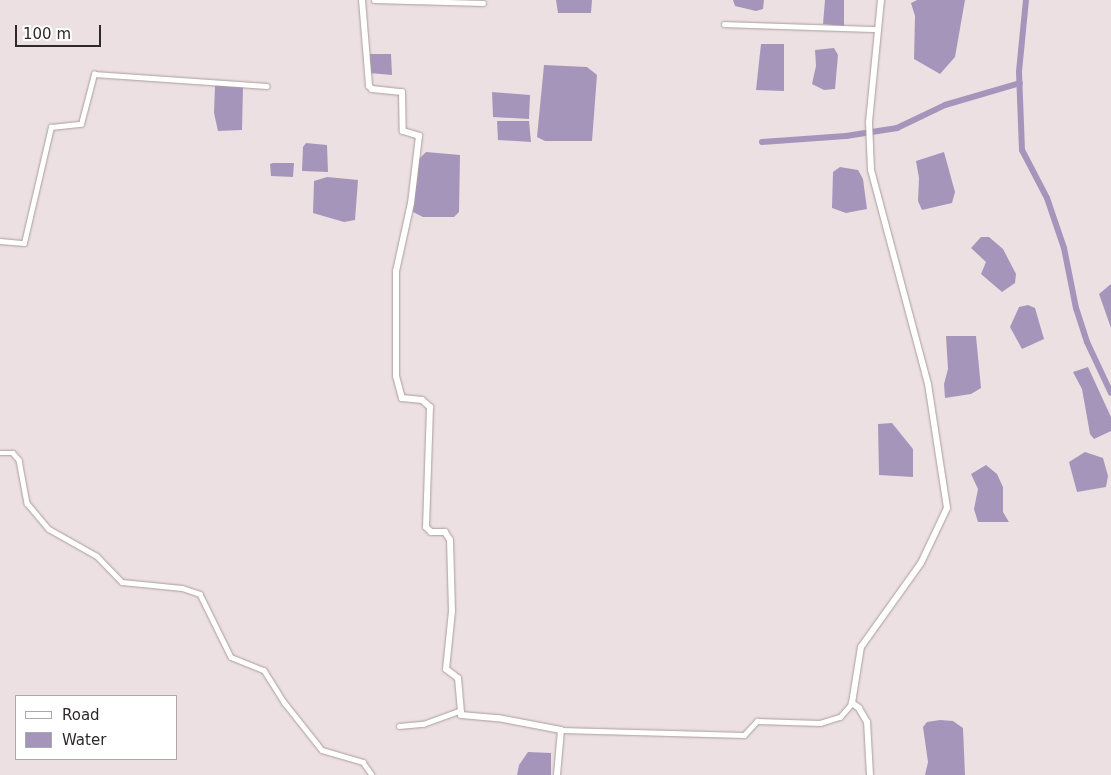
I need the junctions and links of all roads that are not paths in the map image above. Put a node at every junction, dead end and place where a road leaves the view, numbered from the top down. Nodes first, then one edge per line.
1 (362, 0) edge
2 (374, 0) edge
3 (881, 0) edge
4 (483, 3) dead end
5 (724, 24) dead end
6 (877, 29) junction
7 (268, 86) dead end
8 (0, 241) edge
9 (0, 453) edge
10 (852, 702) junction
11 (459, 711) junction
12 (399, 726) dead end
13 (561, 730) junction
14 (372, 775) edge
15 (557, 775) edge
16 (870, 775) edge

1 - 11 main road
2 - 4 street
3 - 6 main road
5 - 6 street
6 - 10 main road
7 - 8 street
9 - 14 street
10 - 13 street
10 - 16 main road
11 - 12 street
11 - 13 main road
13 - 15 main road

